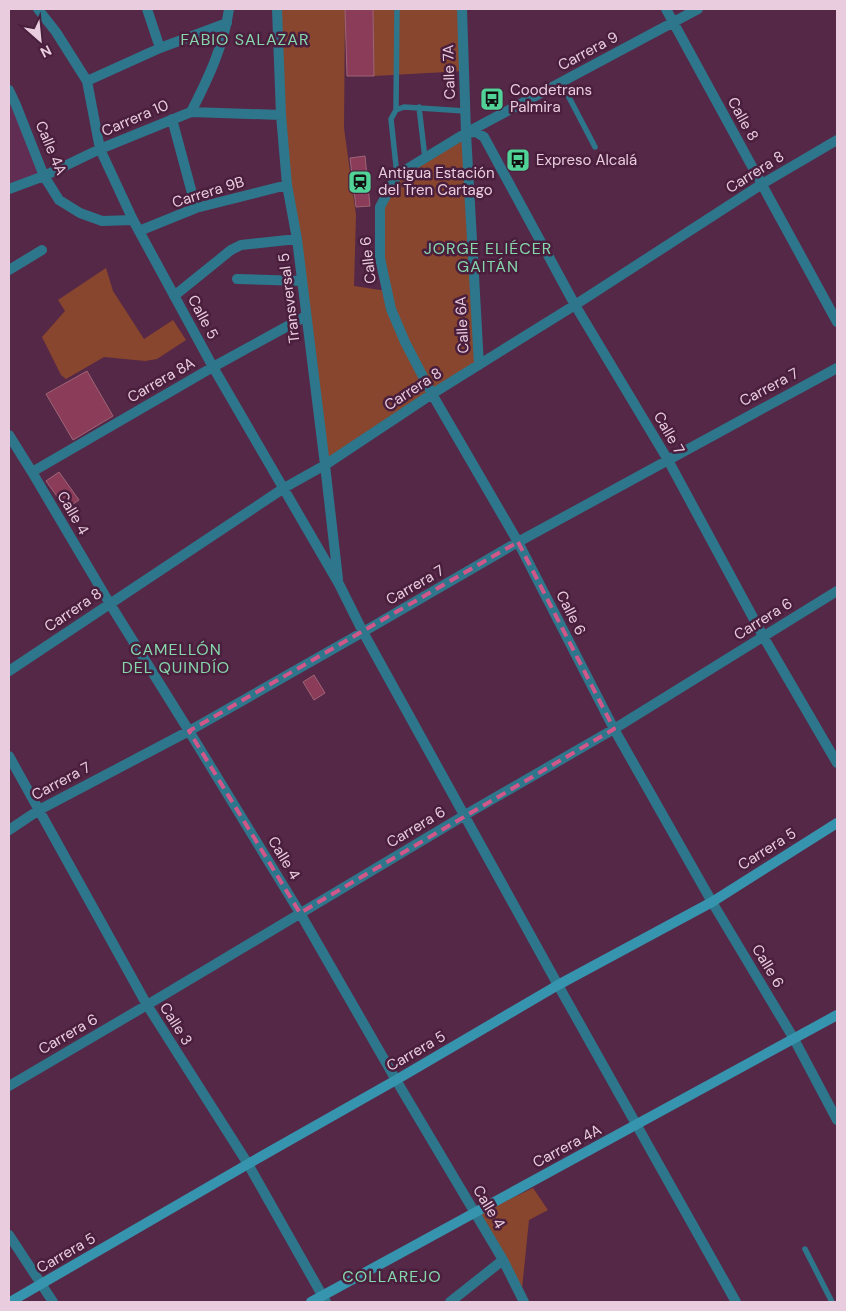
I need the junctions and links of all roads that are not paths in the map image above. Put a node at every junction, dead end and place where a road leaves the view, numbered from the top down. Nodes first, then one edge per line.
1 (38, 9) edge
2 (147, 9) edge
3 (229, 9) edge
4 (276, 9) edge
5 (397, 9) edge
6 (462, 9) edge
7 (666, 9) edge
8 (698, 9) edge
9 (227, 23) junction
10 (674, 23) junction
11 (160, 48) junction
12 (87, 81) junction
13 (561, 82) junction
14 (9, 90) edge
15 (419, 107) junction
16 (396, 110) junction
17 (465, 111) junction
18 (192, 112) junction
19 (281, 115) junction
20 (172, 119) junction
21 (466, 133) junction
22 (837, 140) edge
23 (595, 147) dead end
24 (100, 149) junction
25 (425, 158) junction
26 (397, 175) junction
27 (44, 176) junction
28 (762, 184) junction
29 (287, 185) junction
30 (9, 189) edge
31 (196, 208) junction
32 (133, 220) junction
33 (139, 231) junction
34 (297, 239) junction
35 (42, 250) dead end
36 (9, 270) edge
37 (237, 278) dead end
38 (302, 281) junction
39 (174, 296) junction
40 (575, 305) junction
41 (306, 316) junction
42 (837, 322) edge
43 (479, 365) junction
44 (213, 367) junction
45 (837, 368) edge
46 (432, 394) junction
47 (9, 435) edge
48 (668, 460) junction
49 (325, 465) junction
50 (32, 472) junction
51 (284, 488) junction
52 (518, 542) junction
53 (339, 584) junction
54 (837, 591) edge
55 (110, 604) junction
56 (363, 632) junction
57 (763, 636) junction
58 (9, 671) edge
59 (614, 729) junction
60 (189, 731) junction
61 (9, 756) edge
62 (837, 763) edge
63 (39, 810) junction
64 (465, 815) junction
65 (837, 823) edge
66 (9, 830) edge
67 (712, 902) junction
68 (300, 913) junction
69 (558, 985) junction
70 (147, 1005) junction
71 (837, 1015) edge
72 (794, 1039) junction
73 (396, 1080) junction
74 (9, 1086) edge
75 (837, 1120) edge
76 (637, 1125) junction
77 (248, 1164) junction
78 (475, 1213) junction
79 (9, 1235) edge
80 (805, 1249) dead end
81 (503, 1260) junction
82 (41, 1284) junction
83 (324, 1299) edge
84 (10, 1302) edge
85 (53, 1302) edge
86 (311, 1302) edge
87 (450, 1302) edge
88 (524, 1302) edge
89 (736, 1302) edge
90 (832, 1302) edge

1 - 12 street, Calle 5
2 - 11 street
3 - 9 street
4 - 19 street, Transversal 5
5 - 16 lane
6 - 17 street, Calle 7A
7 - 10 street, Calle 8
8 - 10 street, Carrera 9
9 - 11 street
9 - 18 street
10 - 13 street, Carrera 9
10 - 28 street, Calle 8
11 - 12 street
12 - 24 street, Calle 5
13 - 21 street, Carrera 9
13 - 23 lane
14 - 27 street, Calle 4A
15 - 16 lane
15 - 17 lane
15 - 25 lane
16 - 26 lane
17 - 21 street, Calle 7A
18 - 19 street, Carrera 10
18 - 20 street, Carrera 10
19 - 29 street, Transversal 5
20 - 24 street, Carrera 10
20 - 31 street
21 - 25 street
21 - 40 street, Calle 7
21 - 43 street, Calle 6A
22 - 28 street, Carrera 8
24 - 27 street, Carrera 10
24 - 32 street, Calle 5
25 - 26 street
26 - 46 street, Calle 6
27 - 30 street, Carrera 10
27 - 32 street, Calle 4A
28 - 40 street, Carrera 8
28 - 42 street, Calle 8
29 - 31 street, Carrera 9B
29 - 34 street, Transversal 5
31 - 33 street, Carrera 9B
32 - 33 street, Calle 5
33 - 39 street, Calle 5
34 - 38 street, Transversal 5
34 - 39 street
35 - 36 street
37 - 38 street
38 - 41 street, Transversal 5
39 - 44 street, Calle 5
40 - 43 street, Carrera 8
40 - 48 street, Calle 7
41 - 44 street, Carrera 8A
41 - 49 street, Transversal 5
43 - 46 street, Carrera 8
44 - 50 street, Carrera 8A
44 - 51 street, Calle 5
45 - 48 street, Carrera 7
46 - 49 street, Carrera 8
46 - 52 street, Calle 6
47 - 50 street, Calle 4
48 - 52 street, Carrera 7
48 - 57 street, Calle 7
49 - 51 street, Carrera 8
49 - 53 street, Transversal 5
50 - 55 street, Calle 4
51 - 53 street, Calle 5
51 - 55 street, Carrera 8
52 - 56 street, Carrera 7
52 - 59 street, Calle 6
53 - 56 street, Calle 5
54 - 57 street, Carrera 6
55 - 58 street, Carrera 8
55 - 60 street, Calle 4
56 - 60 street, Carrera 7
56 - 64 street, Calle 5
57 - 59 street, Carrera 6
57 - 62 street, Calle 7
59 - 64 street, Carrera 6
59 - 67 street, Calle 6
60 - 63 street, Carrera 7
60 - 68 street, Calle 4
61 - 63 street, Calle 3
63 - 66 street, Carrera 7
63 - 70 street, Calle 3
64 - 68 street, Carrera 6
64 - 69 street, Calle 5
65 - 67 main road, Carrera 5
67 - 69 main road, Carrera 5
67 - 72 street, Calle 6
68 - 70 street, Carrera 6
68 - 73 street, Calle 4
69 - 73 main road, Carrera 5
69 - 76 street, Calle 5
70 - 74 street, Carrera 6
70 - 77 street, Calle 3
71 - 72 main road, Carrera 4A
72 - 75 street, Calle 6
72 - 76 main road, Carrera 4A
73 - 77 main road, Carrera 5
73 - 78 street, Calle 4
76 - 78 main road, Carrera 4A
76 - 89 street, Calle 5
77 - 82 main road, Carrera 5
77 - 83 street, Calle 3
78 - 81 street, Calle 4
78 - 83 main road, Carrera 4A
79 - 82 street
80 - 90 lane
81 - 87 street
81 - 88 street, Calle 4
82 - 84 main road, Carrera 5
82 - 85 street
83 - 86 main road, Carrera 4A

